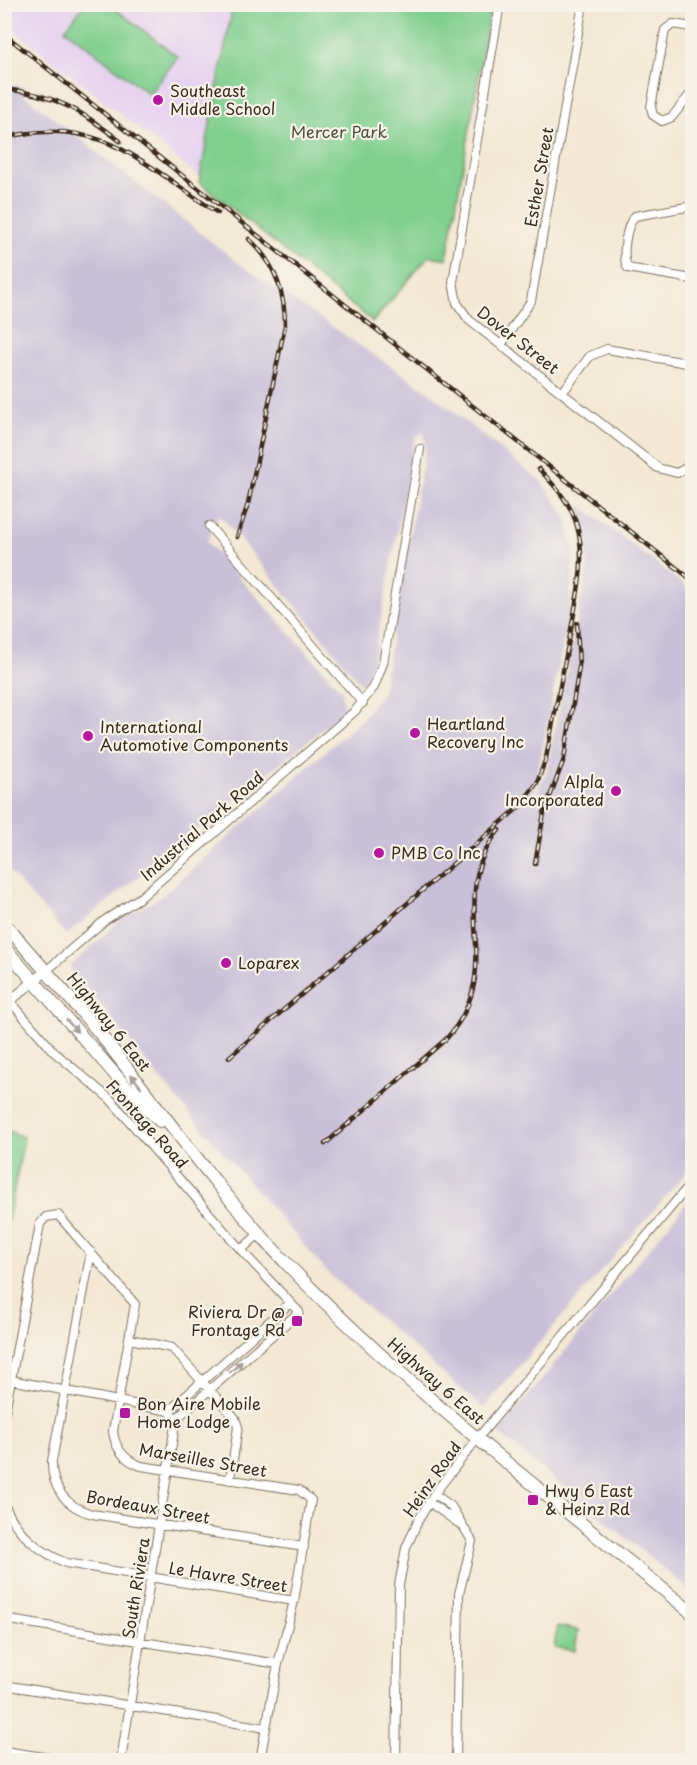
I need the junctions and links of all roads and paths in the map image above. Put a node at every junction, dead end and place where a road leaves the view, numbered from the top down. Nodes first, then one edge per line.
1 (500, 4) edge
2 (583, 4) edge
3 (693, 27) edge
4 (693, 92) edge
5 (693, 206) edge
6 (693, 279) edge
7 (501, 345) junction
8 (693, 364) edge
9 (562, 393) junction
10 (420, 449) dead end
11 (693, 459) edge
12 (209, 526) dead end
13 (363, 703) junction
14 (4, 923) edge
15 (4, 947) edge
16 (46, 971) junction
17 (34, 981) junction
18 (6, 1000) edge
19 (185, 1144) junction
20 (693, 1182) edge
21 (260, 1233) junction
22 (241, 1250) junction
23 (92, 1252) junction
24 (290, 1303) junction
25 (130, 1339) junction
26 (11, 1380) junction
27 (203, 1381) junction
28 (65, 1390) junction
29 (210, 1390) junction
30 (118, 1401) junction
31 (169, 1411) junction
32 (4, 1417) edge
33 (176, 1419) junction
34 (477, 1439) junction
35 (169, 1470) junction
36 (230, 1480) junction
37 (434, 1494) junction
38 (429, 1502) junction
39 (4, 1504) edge
40 (160, 1525) junction
41 (467, 1529) junction
42 (304, 1546) junction
43 (151, 1578) junction
44 (294, 1601) junction
45 (693, 1613) edge
46 (4, 1619) edge
47 (141, 1642) junction
48 (278, 1664) junction
49 (4, 1685) edge
50 (130, 1705) junction
51 (266, 1728) junction
52 (4, 1751) edge
53 (64, 1761) edge
54 (121, 1761) edge
55 (260, 1761) edge
56 (396, 1761) edge
57 (456, 1761) edge

1 - 7 street, Dover Street
2 - 7 street, Esther Street
3 - 4 street
5 - 6 street
7 - 9 street, Dover Street
8 - 9 street
9 - 11 street, Dover Street
10 - 13 street, Industrial Park Road
12 - 13 street
13 - 16 street, Industrial Park Road
14 - 16 main road, Highway 6 East
15 - 17 main road, Highway 6 East
16 - 17 street
19 -> 16 main road, Highway 6 East
17 - 18 street
17 -> 19 main road, Highway 6 East
18 - 22 street, Frontage Road
19 - 21 main road, Highway 6 East
20 - 34 street, Heinz Road
21 - 22 street
21 - 34 main road, Highway 6 East
22 - 24 street, Frontage Road
23 - 25 street, Marseilles Street
23 - 26 street, Marseilles Street
23 - 28 street, Bordeaux Street
24 - 27 street
29 -> 24 street, Frontage Road
25 - 27 street
25 - 30 street, Marseilles Street
26 - 28 street
26 - 32 street
27 - 29 street
27 - 31 street
28 - 30 street
28 - 40 street, Bordeaux Street
29 - 33 street
29 - 36 street
30 - 31 street
30 - 35 street, Marseilles Street
31 - 33 street
33 - 35 street, South Riviera
34 - 37 street, Heinz Road
34 - 45 main road, Highway 6 East
35 - 36 street, Marseilles Street
35 - 40 street, South Riviera
36 - 42 street, Marseilles Street
37 - 38 street, Heinz Road
37 - 41 street
38 - 41 street
38 - 56 street, Heinz Road
39 - 43 street, Le Havre Street
40 - 42 street, Bordeaux Street
40 - 43 street, South Riviera
41 - 57 street
42 - 44 street
43 - 44 street, Le Havre Street
43 - 47 street, South Riviera
44 - 48 street
46 - 47 street
47 - 48 street
47 - 50 street, South Riviera
48 - 51 street
49 - 50 street
50 - 51 street
50 - 54 street, South Riviera
51 - 55 street
52 - 53 street

